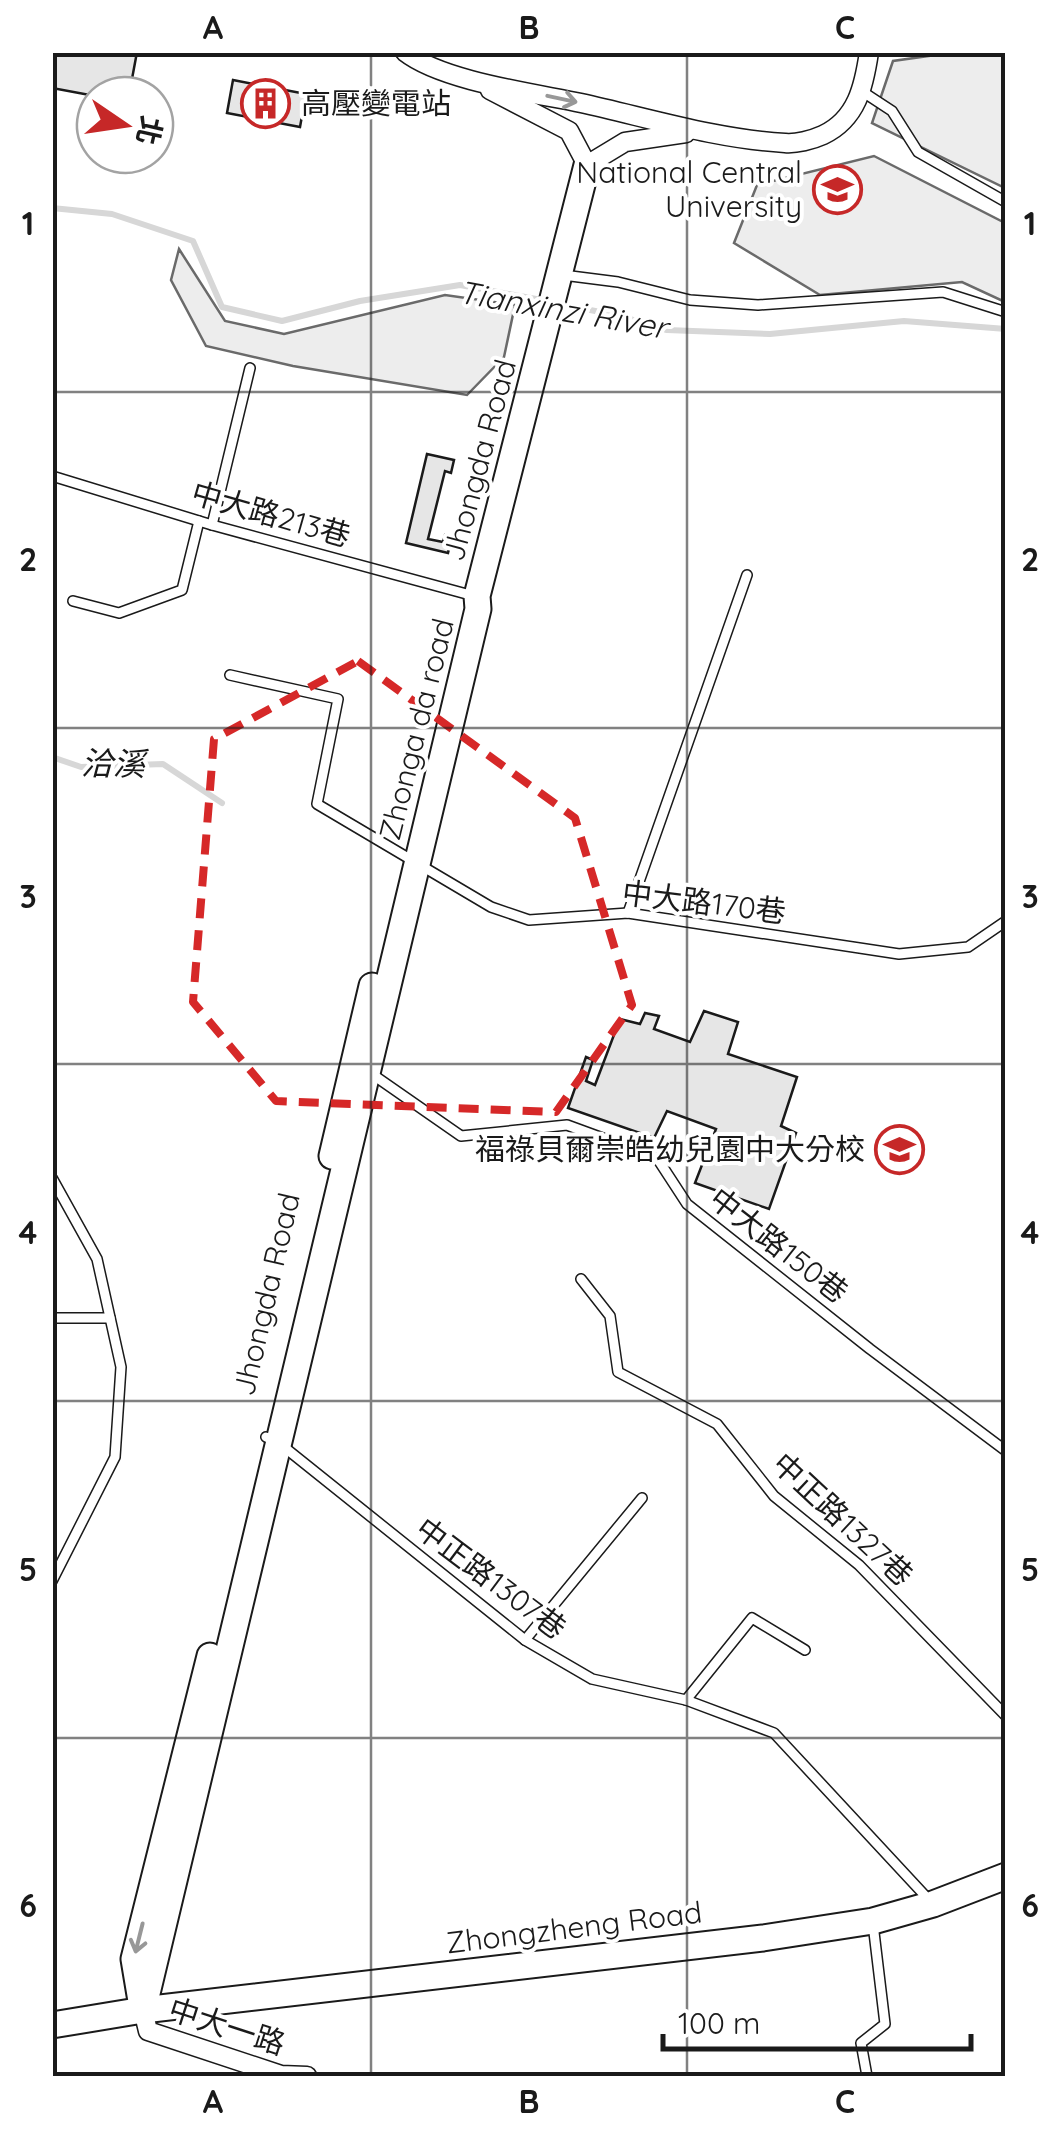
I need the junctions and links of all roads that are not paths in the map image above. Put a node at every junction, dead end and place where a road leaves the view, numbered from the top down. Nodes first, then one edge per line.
1 (404, 52) edge
2 (869, 52) edge
3 (467, 78) junction
4 (863, 92) junction
5 (696, 131) junction
6 (587, 165) junction
7 (1006, 202) edge
8 (559, 280) junction
9 (1006, 312) edge
10 (250, 368) dead end
11 (52, 476) edge
12 (199, 521) junction
13 (212, 525) junction
14 (747, 575) dead end
15 (477, 596) junction
16 (72, 601) dead end
17 (230, 675) dead end
18 (410, 861) junction
19 (628, 914) junction
20 (1006, 921) edge
21 (361, 1068) junction
22 (52, 1178) edge
23 (56, 1192) edge
24 (581, 1278) dead end
25 (52, 1318) edge
26 (110, 1318) junction
27 (272, 1440) junction
28 (1006, 1451) edge
29 (642, 1498) dead end
30 (52, 1582) edge
31 (525, 1640) junction
32 (806, 1650) dead end
33 (686, 1700) junction
34 (1006, 1716) edge
35 (1006, 1876) edge
36 (933, 1904) junction
37 (873, 1921) junction
38 (143, 2010) junction
39 (52, 2026) edge
40 (308, 2076) edge
41 (866, 2076) edge

1 - 3 street
2 - 4 street
3 -> 5 street
3 - 6 street
4 - 5 street
4 - 7 lane
5 - 6 street
6 - 8 street, Jhongda Road
8 - 9 lane
8 - 15 street, Jhongda Road
10 - 13 lane
11 - 12 lane, 中大路213巷
12 - 13 lane, 中大路213巷
12 - 16 lane
13 - 15 lane, 中大路213巷
14 - 19 lane
15 - 18 street, Jhongda Road
17 - 18 lane, 中大路170巷
18 - 19 lane, 中大路170巷
18 - 21 street, Jhongda Road
19 - 20 lane, 中大路170巷
21 - 27 street, Jhongda Road
21 - 28 lane, 中大路150巷
22 - 23 lane
23 - 26 lane
24 - 34 lane, 中正路1327巷
25 - 26 lane
26 - 30 lane
27 - 31 lane, 中正路1307巷
27 - 38 street, Jhongda Road
29 - 31 lane
31 - 33 lane, 中正路1307巷
32 - 33 lane
33 - 36 lane, 中正路1307巷
35 - 36 street, Zhongzheng Road
36 - 37 street, Zhongzheng Road
37 - 38 street, Zhongzheng Road
37 - 41 lane
38 - 39 street, Zhongzheng Road
38 - 40 street, 中大一路

